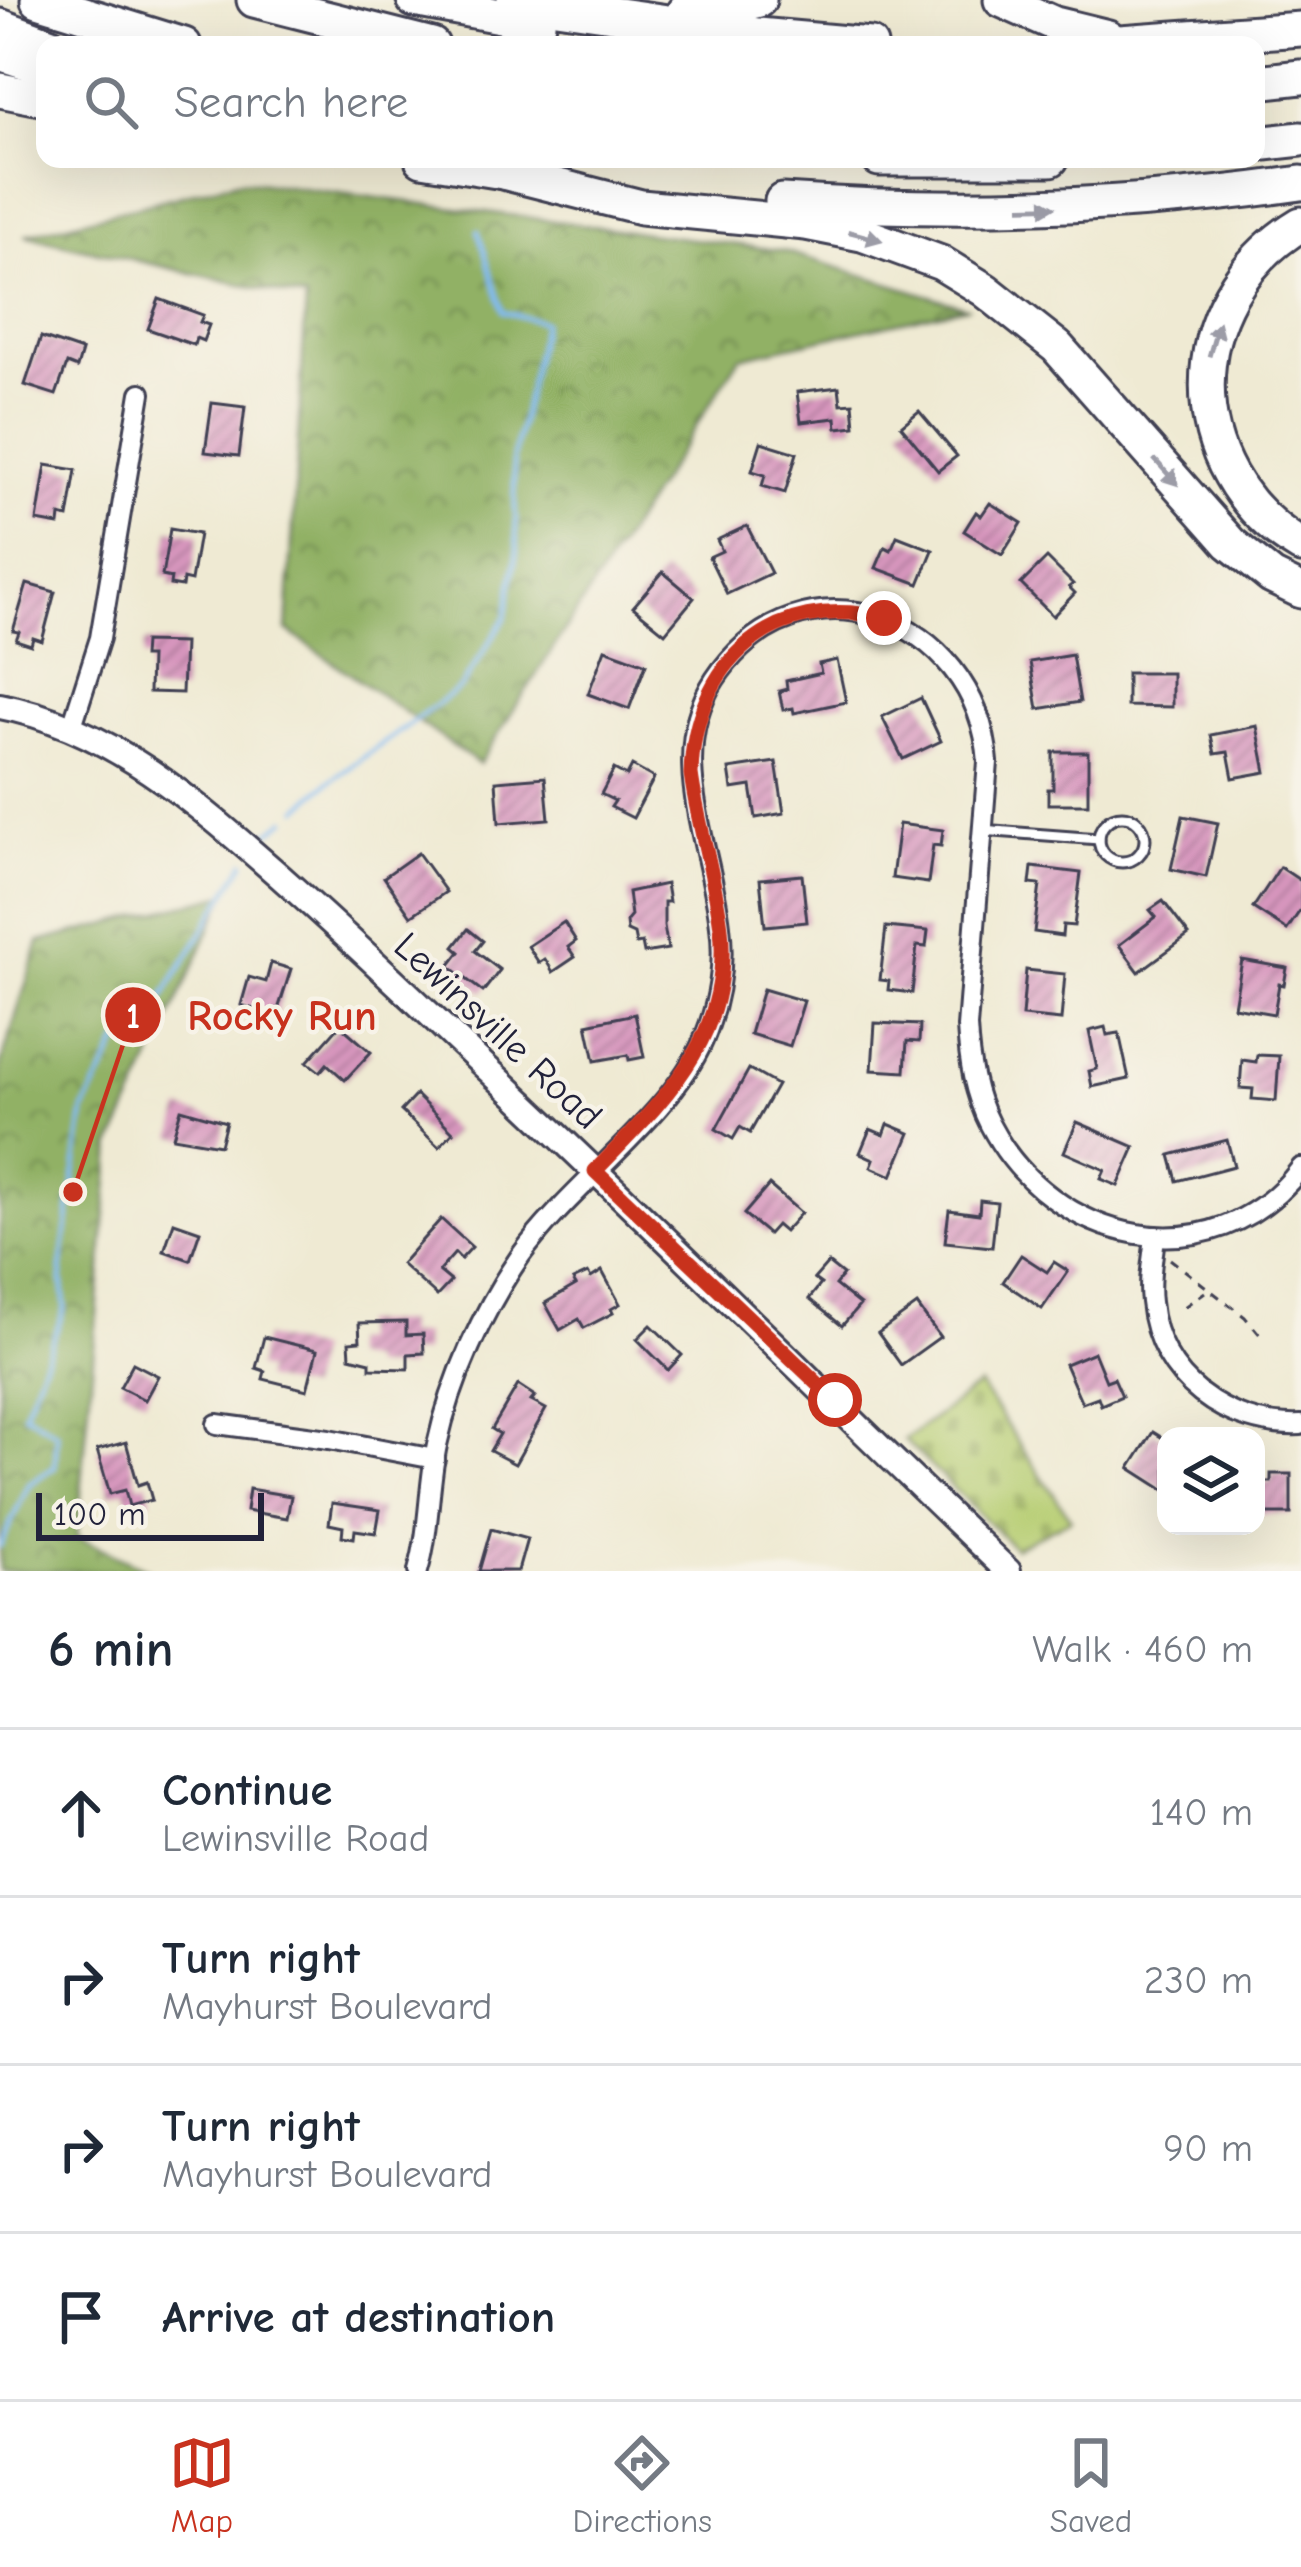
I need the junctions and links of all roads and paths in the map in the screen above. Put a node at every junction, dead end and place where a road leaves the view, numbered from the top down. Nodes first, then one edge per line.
1 (38, 0) edge
2 (254, 0) edge
3 (414, 0) edge
4 (514, 0) edge
5 (759, 0) edge
6 (1001, 0) edge
7 (551, 6) junction
8 (0, 26) edge
9 (1301, 28) edge
10 (155, 36) edge
11 (396, 36) edge
12 (627, 36) edge
13 (785, 36) edge
14 (1104, 36) edge
15 (1220, 36) edge
16 (36, 39) edge
17 (0, 53) edge
18 (36, 65) edge
19 (1301, 77) edge
20 (1265, 81) edge
21 (0, 90) edge
22 (36, 97) edge
23 (1301, 139) edge
24 (1265, 143) edge
25 (478, 168) edge
26 (503, 172) junction
27 (1301, 183) edge
28 (1301, 224) edge
29 (141, 393) dead end
30 (1301, 546) edge
31 (1301, 591) edge
32 (0, 706) edge
33 (71, 729) junction
34 (981, 830) junction
35 (1100, 839) junction
36 (1301, 1168) edge
37 (595, 1171) junction
38 (1156, 1237) junction
39 (1170, 1259) dead end
40 (1207, 1290) junction
41 (1184, 1306) dead end
42 (1262, 1336) dead end
43 (217, 1424) dead end
44 (1301, 1425) edge
45 (435, 1459) junction
46 (418, 1571) edge
47 (1008, 1571) edge

1 - 10 highway
2 - 11 highway
3 - 12 highway
4 - 7 highway
5 - 7 highway
6 - 14 highway
7 - 13 highway
8 - 16 highway
9 - 15 highway
17 - 18 highway
19 - 20 highway
21 - 22 highway
23 - 24 highway
25 - 26 highway
26 -> 27 highway
26 -> 31 highway
30 -> 28 highway
29 - 33 street
32 - 33 main road, Lewinsville Road
33 - 37 main road, Lewinsville Road
34 - 35 lane
34 - 37 street
34 - 38 street
35 - 35 lane
36 - 38 street
37 - 45 street
37 - 47 main road, Lewinsville Road
38 - 44 street
39 - 40 path
40 - 41 path
40 - 42 path
43 - 45 street
45 - 46 street

